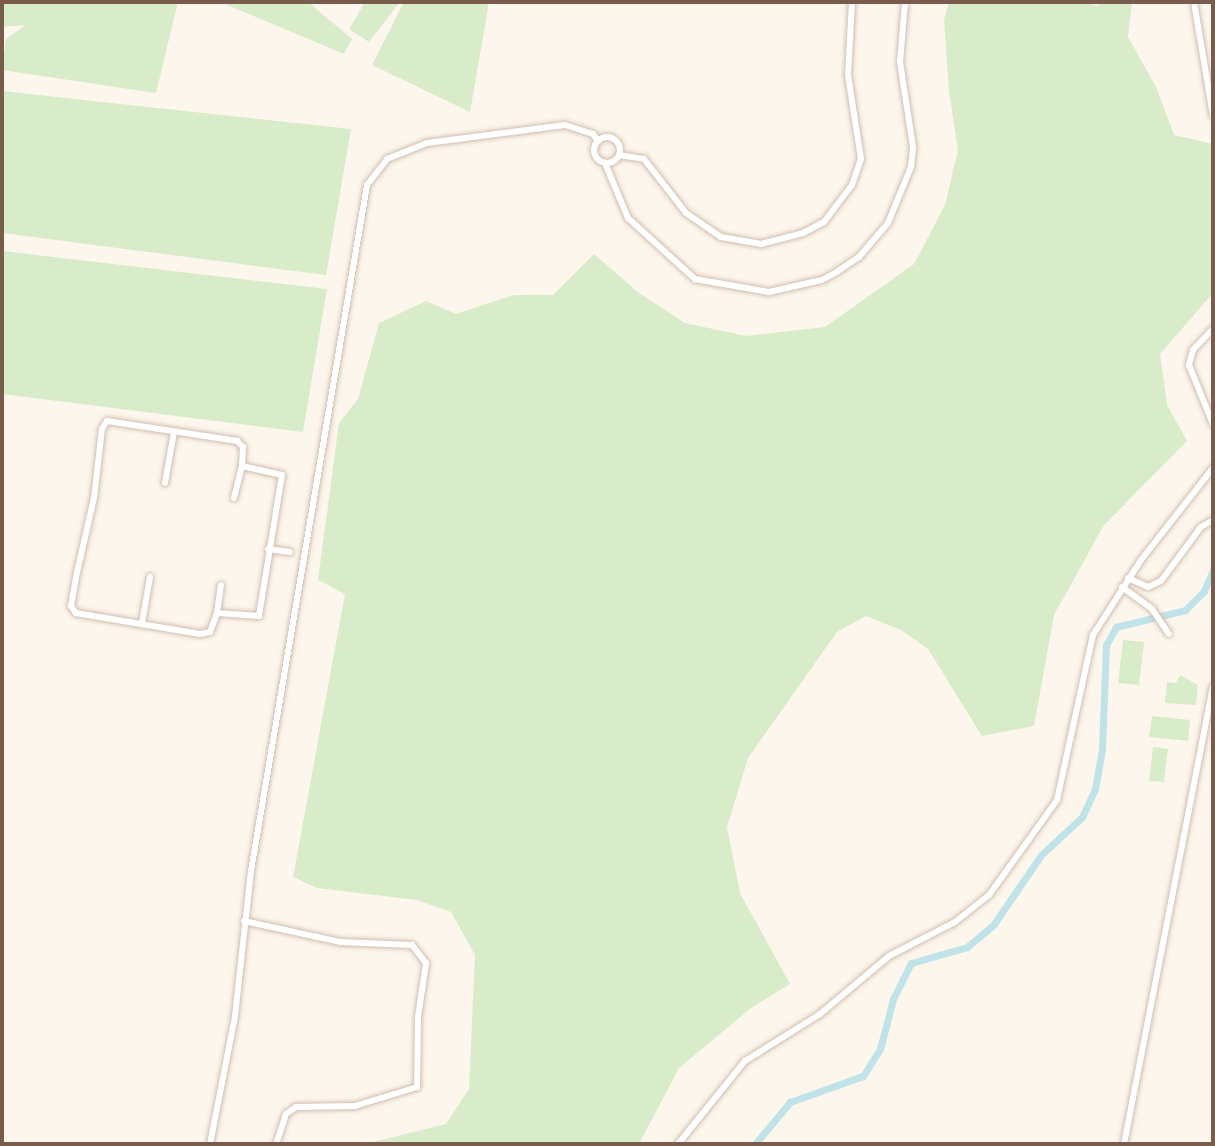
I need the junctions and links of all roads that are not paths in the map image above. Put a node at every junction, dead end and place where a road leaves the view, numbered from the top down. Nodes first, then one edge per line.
1 (852, 2) edge
2 (905, 2) edge
3 (1194, 2) edge
4 (1213, 115) edge
5 (598, 141) junction
6 (619, 155) junction
7 (605, 163) junction
8 (1213, 329) edge
9 (1213, 425) edge
10 (174, 432) junction
11 (242, 466) junction
12 (1213, 468) edge
13 (165, 483) dead end
14 (234, 498) dead end
15 (1213, 520) edge
16 (268, 549) junction
17 (290, 552) dead end
18 (150, 577) dead end
19 (1128, 578) junction
20 (221, 585) dead end
21 (1122, 587) junction
22 (217, 612) junction
23 (142, 624) junction
24 (1169, 634) dead end
25 (1213, 687) edge
26 (244, 921) junction
27 (210, 1144) edge
28 (276, 1144) edge
29 (678, 1144) edge
30 (1124, 1144) edge

1 - 6 street
2 - 7 street
3 - 4 street
5 - 6 street
5 - 7 street
5 - 26 street
6 - 7 street
8 - 9 street
10 - 11 street
10 - 13 street
10 - 23 street
11 - 14 street
11 - 16 street
12 - 19 street
15 - 19 street
16 - 17 street
16 - 22 street
18 - 23 street
19 - 21 street
20 - 22 street
21 - 24 street
21 - 29 street
22 - 23 street
25 - 30 street
26 - 27 street
26 - 28 street

